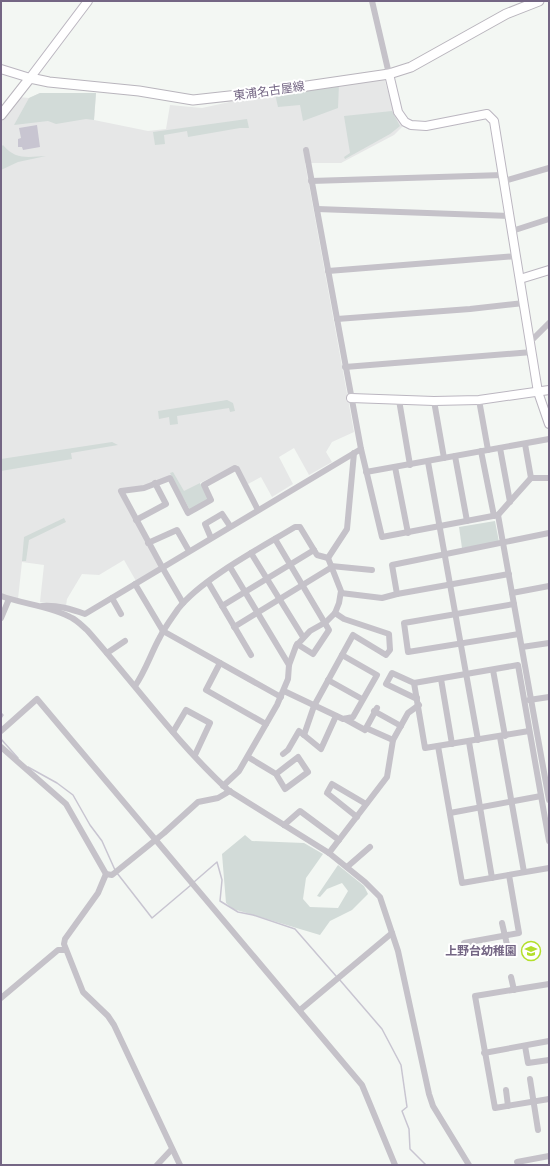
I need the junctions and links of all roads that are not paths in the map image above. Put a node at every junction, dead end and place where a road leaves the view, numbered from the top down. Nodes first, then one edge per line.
1 (88, 1) edge
2 (372, 1) edge
3 (539, 1) edge
4 (1, 69) edge
5 (389, 74) junction
6 (30, 78) junction
7 (1, 115) edge
8 (306, 150) dead end
9 (549, 168) edge
10 (504, 178) junction
11 (312, 180) junction
12 (317, 209) junction
13 (510, 216) junction
14 (549, 219) edge
15 (512, 230) junction
16 (516, 256) junction
17 (549, 270) edge
18 (328, 271) junction
19 (520, 279) junction
20 (524, 303) junction
21 (337, 319) junction
22 (549, 323) edge
23 (530, 342) junction
24 (532, 352) junction
25 (346, 367) junction
26 (549, 390) edge
27 (538, 392) junction
28 (351, 398) junction
29 (399, 400) junction
30 (479, 400) junction
31 (434, 401) junction
32 (549, 424) edge
33 (549, 439) edge
34 (525, 444) junction
35 (500, 448) junction
36 (361, 449) junction
37 (488, 450) junction
38 (481, 451) junction
39 (354, 453) junction
40 (455, 456) junction
41 (444, 458) junction
42 (428, 462) junction
43 (410, 465) junction
44 (395, 467) junction
45 (366, 472) junction
46 (531, 478) junction
47 (549, 478) edge
48 (156, 483) junction
49 (510, 502) junction
50 (258, 510) junction
51 (496, 515) junction
52 (136, 520) junction
53 (467, 521) junction
54 (230, 526) junction
55 (439, 527) junction
56 (408, 533) junction
57 (549, 534) edge
58 (211, 538) junction
59 (275, 539) junction
60 (148, 543) junction
61 (503, 543) junction
62 (314, 550) junction
63 (189, 551) junction
64 (251, 554) junction
65 (444, 555) junction
66 (328, 558) junction
67 (290, 564) junction
68 (332, 566) junction
69 (230, 567) junction
70 (162, 568) junction
71 (372, 570) dead end
72 (509, 574) junction
73 (267, 578) junction
74 (208, 582) junction
75 (135, 584) junction
76 (302, 584) junction
77 (450, 584) junction
78 (549, 586) edge
79 (245, 592) junction
80 (341, 593) junction
81 (512, 593) junction
82 (397, 594) junction
83 (1, 596) edge
84 (112, 598) junction
85 (9, 599) junction
86 (280, 599) junction
87 (183, 603) junction
88 (514, 604) junction
89 (41, 606) junction
90 (222, 606) junction
91 (258, 613) junction
92 (335, 613) junction
93 (121, 614) dead end
94 (455, 614) junction
95 (1, 618) edge
96 (326, 622) junction
97 (234, 627) junction
98 (163, 631) junction
99 (520, 634) junction
100 (303, 636) junction
101 (125, 641) dead end
102 (549, 643) edge
103 (297, 644) junction
104 (461, 644) junction
105 (522, 647) junction
106 (107, 653) junction
107 (251, 655) dead end
108 (342, 655) junction
109 (220, 663) junction
110 (289, 665) junction
111 (493, 670) junction
112 (466, 675) junction
113 (441, 679) junction
114 (328, 680) junction
115 (414, 683) junction
116 (135, 686) junction
117 (282, 694) junction
118 (549, 697) edge
119 (417, 698) junction
120 (362, 700) junction
121 (528, 701) junction
122 (418, 705) junction
123 (314, 706) junction
124 (336, 716) junction
125 (345, 719) junction
126 (266, 724) junction
127 (401, 726) junction
128 (366, 728) junction
129 (1, 731) edge
130 (530, 731) junction
131 (173, 732) junction
132 (304, 735) junction
133 (502, 736) junction
134 (393, 740) junction
135 (478, 740) junction
136 (469, 742) junction
137 (452, 744) junction
138 (438, 746) junction
139 (1, 747) edge
140 (283, 754) dead end
141 (195, 755) junction
142 (248, 757) junction
143 (549, 757) edge
144 (542, 758) junction
145 (276, 774) junction
146 (223, 786) junction
147 (230, 791) junction
148 (541, 796) junction
149 (549, 800) edge
150 (512, 801) junction
151 (366, 804) junction
152 (481, 807) junction
153 (450, 813) junction
154 (357, 817) junction
155 (284, 825) junction
156 (157, 839) junction
157 (339, 840) junction
158 (549, 841) edge
159 (370, 846) dead end
160 (329, 853) junction
161 (347, 867) junction
162 (549, 868) edge
163 (524, 872) junction
164 (109, 874) junction
165 (509, 875) junction
166 (492, 878) junction
167 (502, 923) dead end
168 (392, 933) junction
169 (505, 935) junction
170 (464, 943) dead end
171 (508, 949) dead end
172 (65, 950) junction
173 (511, 977) dead end
174 (549, 984) edge
175 (514, 990) junction
176 (1, 998) edge
177 (300, 1010) junction
178 (549, 1043) edge
179 (525, 1046) junction
180 (484, 1053) junction
181 (549, 1060) edge
182 (530, 1079) dead end
183 (506, 1090) dead end
184 (549, 1099) edge
185 (534, 1102) junction
186 (508, 1106) junction
187 (538, 1130) dead end
188 (172, 1149) junction
189 (549, 1156) edge
190 (518, 1162) dead end
191 (157, 1165) edge
192 (180, 1165) edge
193 (395, 1165) edge
194 (469, 1165) edge

1 - 6 street
2 - 5 street
3 - 5 main road, 東浦名古屋線
4 - 6 street
5 - 6 main road, 東浦名古屋線
5 - 10 street
6 - 7 main road
8 - 11 street
9 - 10 street
10 - 11 street
10 - 13 street
11 - 12 street
12 - 13 street
12 - 18 street
13 - 15 street
14 - 15 street
15 - 16 street
16 - 18 street
16 - 19 street
17 - 19 street
18 - 21 street
19 - 20 street
20 - 21 street
20 - 23 street
21 - 25 street
22 - 23 street
23 - 24 street
24 - 25 street
24 - 27 street
25 - 28 street
26 - 27 street
27 - 30 street
27 - 32 street
28 - 29 street
28 - 36 street
29 - 31 street
29 - 43 street
30 - 31 street
30 - 37 street
31 - 41 street
33 - 34 street
34 - 35 street
34 - 46 street
35 - 37 street
35 - 49 street
36 - 39 street
36 - 45 street
37 - 38 street
38 - 40 street
38 - 51 street
39 - 50 street
39 - 66 street
40 - 41 street
40 - 53 street
41 - 42 street
42 - 43 street
42 - 55 street
43 - 44 street
44 - 45 street
44 - 56 street
45 - 56 street
46 - 47 street
46 - 49 street
48 - 50 street
48 - 52 street
48 - 52 street
49 - 51 street
50 - 54 street
51 - 53 street
51 - 61 street
52 - 60 street
53 - 55 street
54 - 58 street
54 - 58 street
55 - 56 street
55 - 65 street
57 - 61 street
58 - 63 street
59 - 62 street
59 - 64 street
59 - 67 street
60 - 63 street
60 - 70 street
61 - 65 street
61 - 72 street
62 - 66 street
62 - 67 street
63 - 70 street
64 - 69 street
64 - 73 street
65 - 77 street
65 - 82 street
66 - 68 street
67 - 73 street
67 - 76 street
68 - 71 street
68 - 76 street
68 - 80 street
69 - 74 street
69 - 79 street
70 - 75 street
70 - 87 street
72 - 77 street
72 - 81 street
73 - 79 street
73 - 86 street
74 - 87 street
74 - 90 street
75 - 84 street
75 - 98 street
76 - 86 street
76 - 96 street
77 - 82 street
77 - 94 street
78 - 81 street
79 - 90 street
79 - 91 street
80 - 82 street
80 - 92 street
81 - 88 street
83 - 85 street
84 - 89 street
84 - 93 street
85 - 89 street
85 - 95 street
86 - 91 street
86 - 100 street
87 - 98 street
88 - 94 street
88 - 99 street
89 - 106 street
90 - 97 street
91 - 97 street
91 - 110 street
92 - 96 street
92 - 108 street
94 - 104 street
94 - 104 street
96 - 100 street
96 - 103 street
97 - 107 street
98 - 109 street
98 - 116 street
99 - 104 street
99 - 105 street
100 - 103 street
101 - 106 street
102 - 105 street
103 - 110 street
104 - 112 street
105 - 121 street
106 - 116 street
108 - 114 street
108 - 120 street
109 - 117 street
109 - 126 street
110 - 117 street
111 - 112 street
111 - 121 street
111 - 133 street
112 - 113 street
112 - 135 street
113 - 115 street
113 - 137 street
114 - 120 street
114 - 123 street
115 - 119 street
115 - 119 street
116 - 131 street
117 - 123 street
117 - 126 street
118 - 121 street
119 - 122 street
120 - 125 street
121 - 130 street
121 - 144 street
122 - 127 street
122 - 138 street
123 - 124 street
123 - 132 street
124 - 125 street
124 - 132 street
125 - 128 street
126 - 142 street
127 - 128 street
127 - 134 street
128 - 134 street
129 - 156 street
130 - 133 street
130 - 148 street
131 - 141 street
131 - 141 street
132 - 140 street
133 - 135 street
133 - 150 street
134 - 151 street
135 - 136 street
136 - 137 street
136 - 152 street
137 - 138 street
138 - 153 street
139 - 164 street
141 - 146 street
142 - 145 street
142 - 146 street
143 - 144 street
144 - 149 street
145 - 145 street
146 - 147 street
147 - 155 street
147 - 156 street
148 - 150 street
148 - 158 street
150 - 152 street
150 - 163 street
151 - 154 street
151 - 154 street
152 - 153 street
152 - 166 street
153 - 166 street
154 - 157 street
155 - 157 street
155 - 160 street
156 - 164 street
156 - 177 street
157 - 160 street
159 - 161 street
160 - 161 street
161 - 168 street
162 - 163 street
163 - 165 street
164 - 172 street
165 - 166 street
165 - 169 street
167 - 169 street
168 - 177 street
168 - 194 street
169 - 170 street
169 - 171 street
172 - 176 street
172 - 188 street
173 - 175 street
174 - 175 street
175 - 180 street
177 - 193 street
178 - 179 street
179 - 180 street
179 - 181 street
180 - 186 street
182 - 185 street
183 - 186 street
184 - 185 street
185 - 186 street
185 - 187 street
188 - 191 street
188 - 192 street
189 - 190 street

